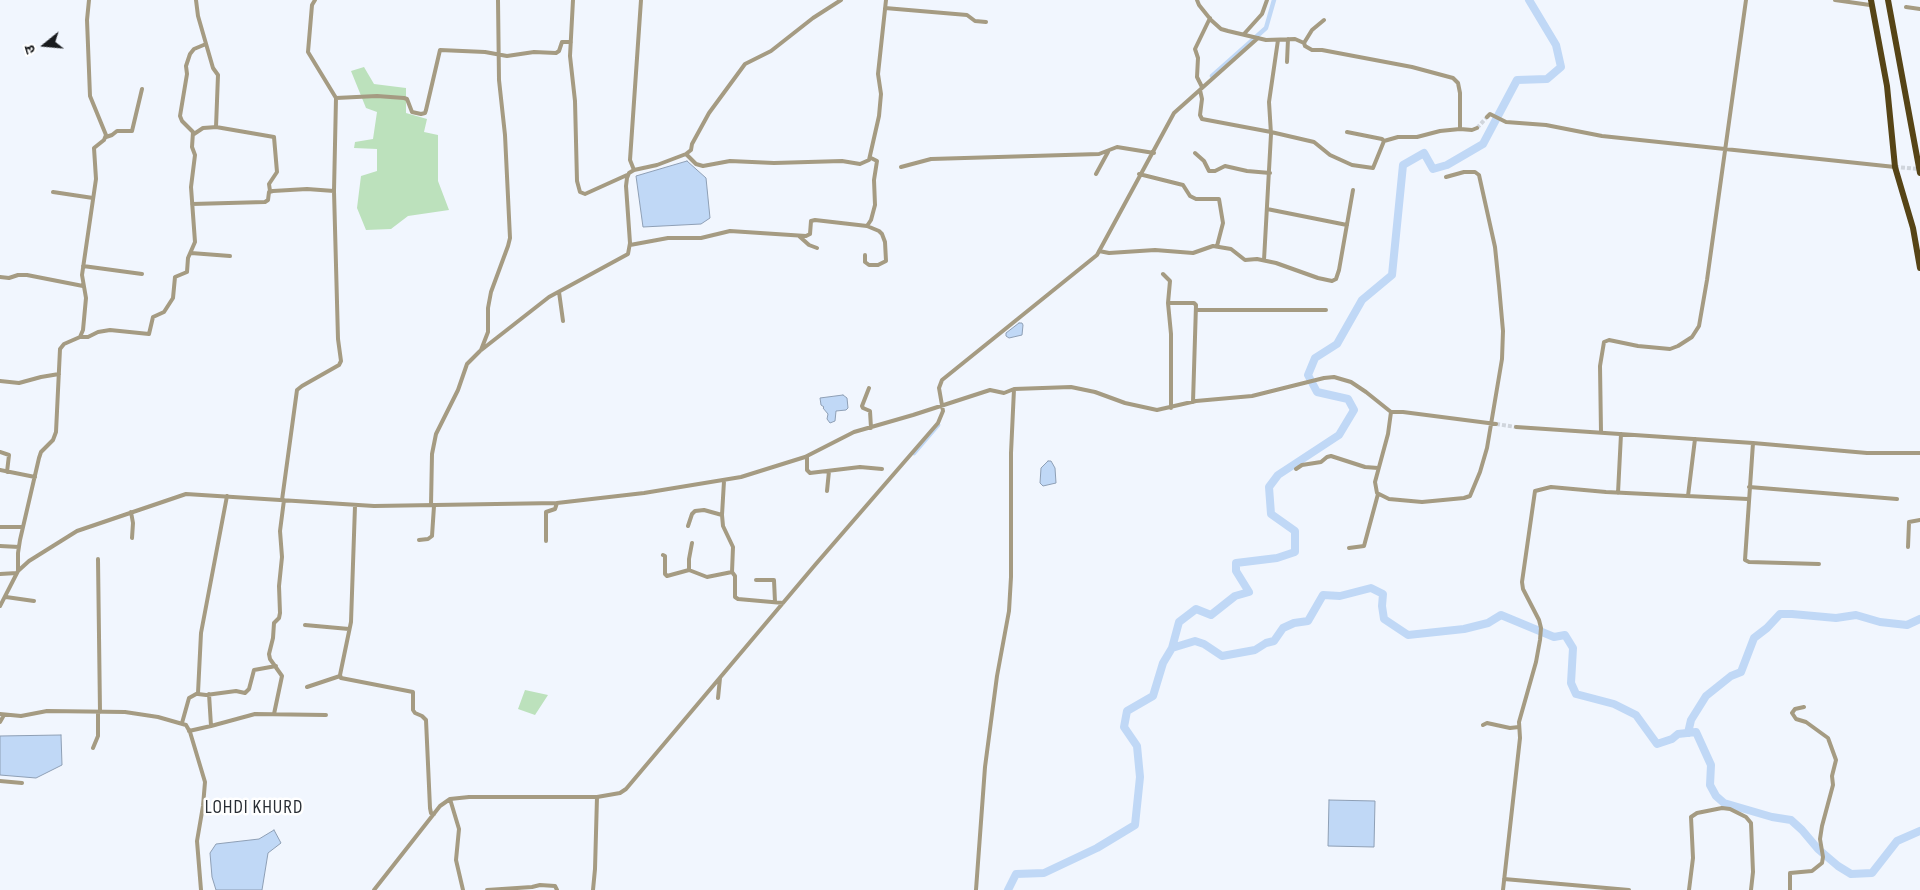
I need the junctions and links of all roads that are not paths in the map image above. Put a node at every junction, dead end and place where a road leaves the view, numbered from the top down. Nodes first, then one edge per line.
1 (89, 0) edge
2 (196, 0) edge
3 (315, 0) edge
4 (498, 0) edge
5 (573, 0) edge
6 (641, 0) edge
7 (886, 0) edge
8 (1197, 0) edge
9 (1267, 0) edge
10 (1746, 0) edge
11 (1835, 0) edge
12 (1888, 0) edge
13 (838, 1) edge
14 (1871, 2) edge
15 (1906, 7) dead end
16 (885, 8) junction
17 (1920, 9) edge
18 (1210, 18) junction
19 (1324, 20) dead end
20 (986, 22) dead end
21 (1246, 34) junction
22 (1256, 37) junction
23 (1288, 39) junction
24 (1278, 40) junction
25 (571, 42) junction
26 (1304, 43) junction
27 (206, 44) junction
28 (499, 55) junction
29 (1286, 62) dead end
30 (1200, 86) junction
31 (142, 90) dead end
32 (336, 98) junction
33 (1487, 117) dead end
34 (217, 127) junction
35 (1477, 128) tunnel mouth
36 (1460, 129) junction
37 (1271, 132) junction
38 (1347, 132) dead end
39 (194, 134) junction
40 (106, 137) junction
41 (1384, 141) junction
42 (1726, 150) junction
43 (1108, 151) junction
44 (1151, 153) junction
45 (1195, 153) dead end
46 (686, 154) junction
47 (871, 158) junction
48 (901, 167) dead end
49 (1895, 167) junction
50 (634, 170) junction
51 (1920, 170) edge
52 (1270, 173) junction
53 (1096, 174) dead end
54 (1139, 174) junction
55 (627, 175) junction
56 (1446, 177) dead end
57 (334, 190) junction
58 (1353, 190) dead end
59 (53, 192) dead end
60 (270, 192) junction
61 (93, 198) junction
62 (192, 204) junction
63 (1267, 208) junction
64 (1347, 225) junction
65 (867, 226) junction
66 (798, 236) junction
67 (630, 245) junction
68 (1218, 246) junction
69 (817, 248) dead end
70 (1100, 251) junction
71 (191, 253) junction
72 (865, 255) dead end
73 (230, 256) dead end
74 (1264, 260) junction
75 (83, 266) junction
76 (1920, 268) edge
77 (142, 274) dead end
78 (1163, 274) dead end
79 (0, 277) edge
80 (83, 286) junction
81 (559, 291) junction
82 (1168, 303) junction
83 (1196, 310) junction
84 (1326, 310) dead end
85 (563, 321) dead end
86 (80, 337) junction
87 (480, 351) junction
88 (59, 374) junction
89 (0, 382) edge
90 (869, 388) dead end
91 (1014, 389) junction
92 (1194, 402) junction
93 (940, 406) junction
94 (1171, 408) junction
95 (1391, 412) junction
96 (1490, 423) junction
97 (1496, 424) tunnel mouth
98 (1516, 426) tunnel mouth
99 (871, 428) junction
100 (1601, 432) junction
101 (1621, 434) junction
102 (1695, 439) junction
103 (1753, 443) junction
104 (0, 452) edge
105 (1920, 453) edge
106 (806, 457) junction
107 (1378, 468) junction
108 (882, 469) dead end
109 (1296, 469) dead end
110 (0, 470) edge
111 (829, 471) junction
112 (7, 472) junction
113 (35, 477) junction
114 (724, 481) junction
115 (1749, 487) junction
116 (827, 491) dead end
117 (1618, 493) junction
118 (1378, 494) junction
119 (227, 496) junction
120 (1688, 496) junction
121 (1748, 499) junction
122 (1897, 499) dead end
123 (283, 500) junction
124 (557, 503) junction
125 (432, 505) junction
126 (355, 506) junction
127 (131, 512) junction
128 (722, 515) junction
129 (1920, 520) edge
130 (0, 526) edge
131 (688, 526) dead end
132 (22, 527) junction
133 (132, 538) dead end
134 (419, 540) dead end
135 (546, 541) dead end
136 (692, 543) dead end
137 (0, 546) edge
138 (19, 547) junction
139 (1908, 547) dead end
140 (1349, 548) dead end
141 (664, 555) dead end
142 (98, 559) dead end
143 (1819, 564) dead end
144 (689, 570) junction
145 (17, 572) junction
146 (732, 572) junction
147 (0, 574) edge
148 (756, 580) dead end
149 (6, 597) junction
150 (34, 601) dead end
151 (779, 602) junction
152 (0, 606) edge
153 (305, 625) dead end
154 (349, 629) junction
155 (276, 666) junction
156 (340, 676) junction
157 (720, 678) junction
158 (307, 687) dead end
159 (198, 694) junction
160 (209, 694) junction
161 (718, 698) dead end
162 (1804, 707) dead end
163 (99, 712) junction
164 (2, 714) edge
165 (274, 714) junction
166 (326, 715) dead end
167 (0, 722) edge
168 (182, 723) junction
169 (1483, 725) dead end
170 (211, 726) junction
171 (1519, 727) junction
172 (189, 731) junction
173 (93, 748) dead end
174 (0, 781) edge
175 (22, 784) dead end
176 (597, 797) junction
177 (450, 799) junction
178 (433, 813) junction
179 (1504, 879) junction
180 (532, 889) edge
181 (201, 890) edge
182 (374, 890) edge
183 (463, 890) edge
184 (487, 890) edge
185 (557, 890) edge
186 (592, 890) edge
187 (976, 890) edge
188 (1503, 890) edge
189 (1629, 890) edge
190 (1689, 890) edge
191 (1751, 890) edge
192 (1790, 890) edge

1 - 40 street
2 - 27 street
3 - 32 street
4 - 28 street
5 - 25 street
6 - 50 street
7 - 16 street
8 - 18 street
9 - 21 street
10 - 42 street
11 - 14 street
12 - 51 highway
13 - 46 street
14 - 49 highway
15 - 17 street
16 - 20 street
16 - 47 street
18 - 21 street
18 - 30 street
19 - 26 street
21 - 22 street
22 - 24 street
22 - 30 street
23 - 24 street
23 - 26 street
23 - 29 street
24 - 37 street
25 - 28 street
25 - 55 street
26 - 36 street
27 - 34 street
27 - 39 street
28 - 32 street
28 - 87 street
30 - 37 street
30 - 44 street
31 - 40 street
32 - 57 street
33 - 42 street
34 - 39 street
34 - 60 street
35 - 36 street
36 - 41 street
37 - 41 street
37 - 52 street
38 - 41 street
39 - 62 street
40 - 61 street
42 - 49 street
42 - 100 street
43 - 44 street
43 - 48 street
43 - 53 street
44 - 54 street
45 - 52 street
46 - 47 street
46 - 50 street
47 - 65 street
49 - 76 highway
50 - 55 street
52 - 63 street
54 - 68 street
54 - 70 street
55 - 67 street
56 - 96 street
57 - 60 street
57 - 123 street
58 - 64 street
59 - 61 street
60 - 62 street
61 - 75 street
62 - 71 street
63 - 64 street
63 - 74 street
64 - 74 street
65 - 66 street
65 - 72 street
66 - 67 street
66 - 69 street
67 - 81 street
68 - 70 street
68 - 74 street
70 - 93 street
71 - 73 street
71 - 86 street
75 - 77 street
75 - 80 street
78 - 82 street
79 - 80 street
80 - 86 street
81 - 85 street
81 - 87 street
82 - 83 street
82 - 94 street
83 - 84 street
83 - 92 street
86 - 88 street
87 - 125 street
88 - 89 street
88 - 113 street
90 - 99 street
91 - 93 street
91 - 94 street
91 - 187 street
92 - 94 street
92 - 95 street
93 - 99 street
93 - 151 street
95 - 96 street
95 - 107 street
96 - 97 street
96 - 118 street
98 - 100 street
99 - 106 street
100 - 101 street
101 - 102 street
101 - 117 street
102 - 103 street
102 - 120 street
103 - 105 street
103 - 115 street
104 - 112 street
106 - 111 street
106 - 114 street
107 - 109 street
107 - 118 street
108 - 111 street
110 - 112 street
111 - 116 street
112 - 113 street
113 - 132 street
114 - 124 street
114 - 128 street
115 - 121 street
115 - 122 street
117 - 120 street
117 - 171 street
118 - 140 street
119 - 123 street
119 - 127 street
119 - 159 street
120 - 121 street
121 - 143 street
123 - 126 street
123 - 155 street
124 - 125 street
124 - 135 street
125 - 126 street
125 - 134 street
126 - 154 street
127 - 133 street
127 - 145 street
128 - 131 street
128 - 146 street
129 - 139 street
130 - 132 street
132 - 138 street
136 - 144 street
137 - 138 street
138 - 145 street
141 - 144 street
142 - 163 street
144 - 146 street
145 - 147 street
145 - 149 street
146 - 151 street
148 - 151 street
149 - 150 street
149 - 152 street
151 - 157 street
153 - 154 street
154 - 156 street
155 - 160 street
155 - 165 street
156 - 158 street
156 - 178 street
157 - 161 street
157 - 176 street
159 - 160 street
159 - 168 street
160 - 170 street
162 - 192 street
163 - 164 street
163 - 168 street
163 - 173 street
164 - 167 street
165 - 166 street
165 - 170 street
168 - 172 street
169 - 171 street
170 - 172 street
171 - 179 street
172 - 181 street
174 - 175 street
176 - 177 street
176 - 186 street
177 - 178 street
177 - 183 street
178 - 182 street
179 - 188 street
179 - 189 street
180 - 184 street
180 - 185 street
190 - 191 street

